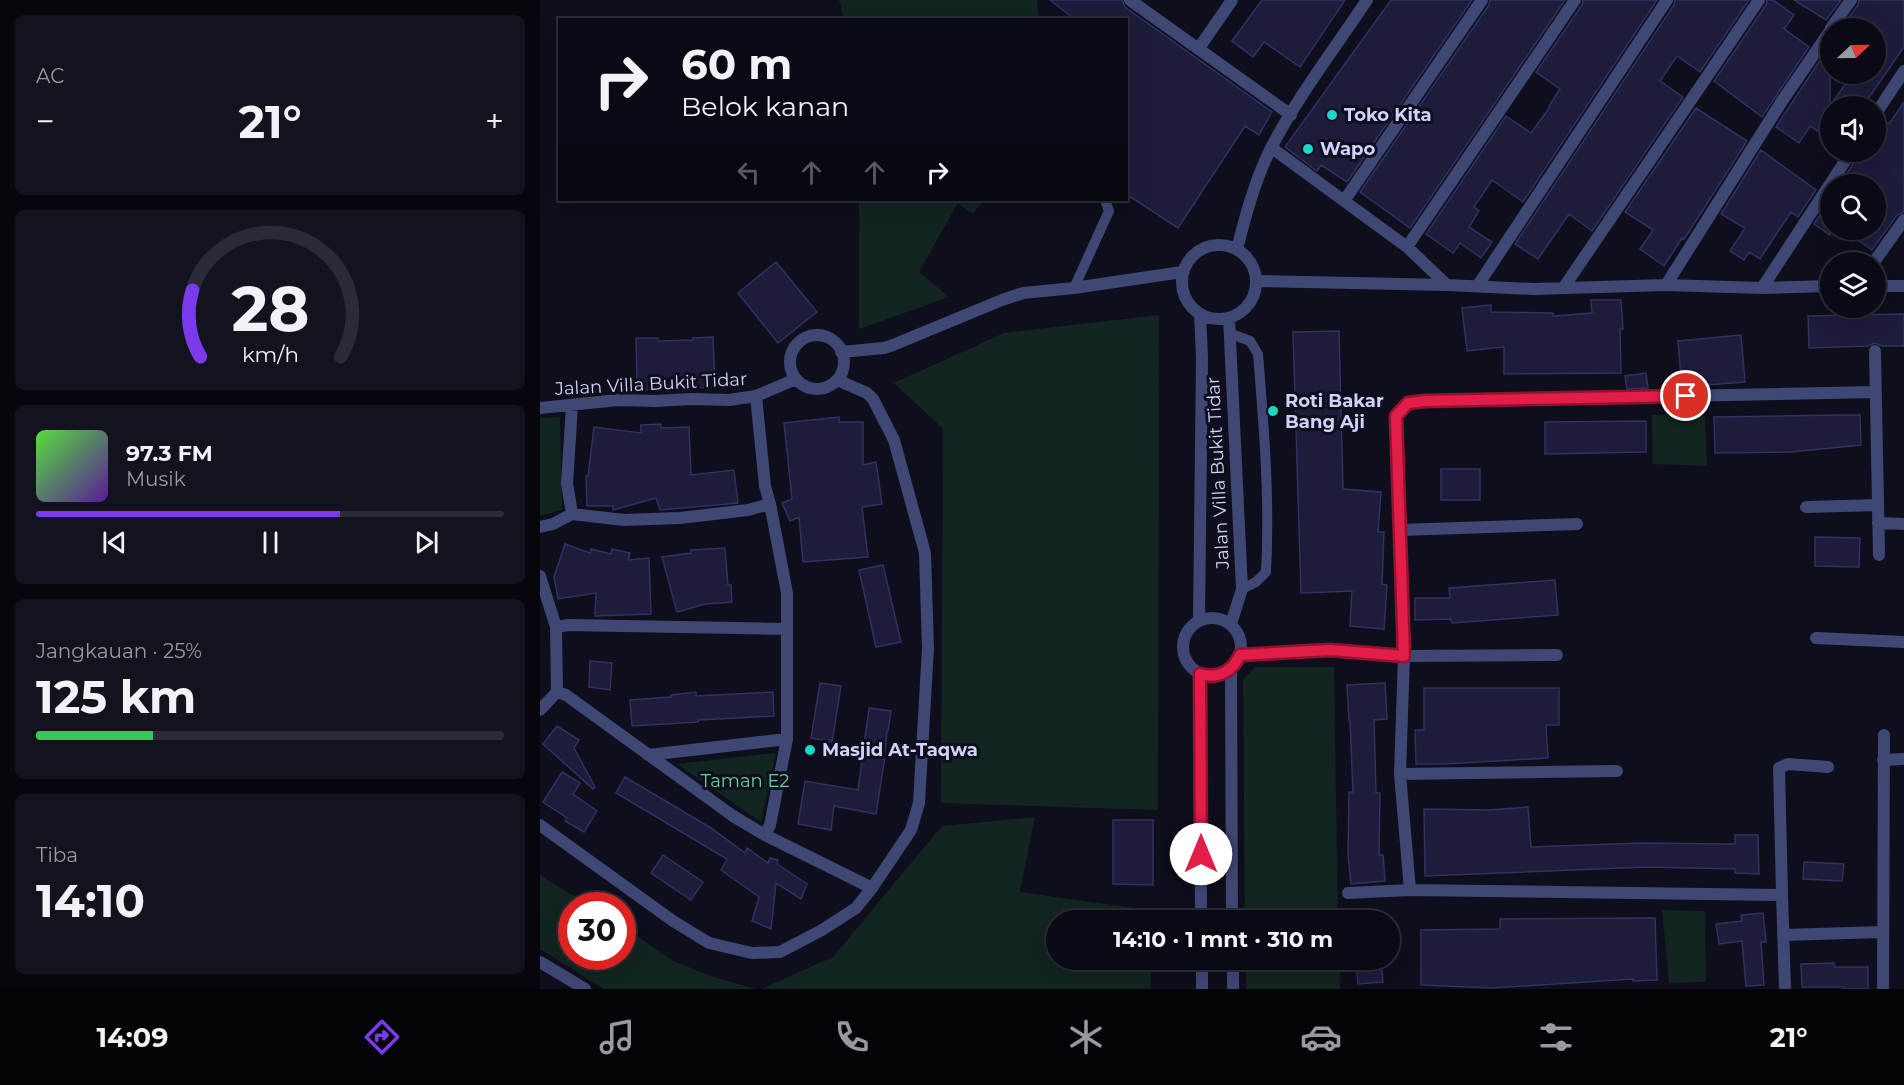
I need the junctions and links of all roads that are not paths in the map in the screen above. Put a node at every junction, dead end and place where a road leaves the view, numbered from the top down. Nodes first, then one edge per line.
1 (1130, 0) edge
2 (1232, 0) edge
3 (1367, 0) edge
4 (1482, 0) edge
5 (1575, 0) edge
6 (1666, 0) edge
7 (1760, 0) edge
8 (1851, 0) edge
9 (1839, 18) edge
10 (1820, 46) edge
11 (1199, 48) junction
12 (1904, 71) edge
13 (1886, 98) edge
14 (1290, 115) junction
15 (1272, 148) junction
16 (1844, 162) edge
17 (1105, 201) edge
18 (1344, 201) junction
19 (1904, 220) edge
20 (1407, 247) junction
21 (1237, 249) junction
22 (1881, 252) edge
23 (1182, 272) junction
24 (1256, 281) junction
25 (1447, 285) junction
26 (1478, 285) junction
27 (1666, 285) junction
28 (1820, 286) edge
29 (1886, 286) edge
30 (1904, 286) edge
31 (1564, 287) junction
32 (1074, 288) junction
33 (1762, 288) junction
34 (1200, 314) junction
35 (1229, 318) junction
36 (1229, 333) junction
37 (841, 351) junction
38 (1875, 351) dead end
39 (796, 379) junction
40 (837, 380) junction
41 (1875, 392) junction
42 (756, 396) junction
43 (572, 406) junction
44 (540, 408) edge
45 (771, 504) junction
46 (1878, 504) junction
47 (1806, 507) dead end
48 (572, 514) junction
49 (1878, 523) junction
50 (1577, 524) dead end
51 (1904, 524) edge
52 (540, 527) edge
53 (1400, 530) junction
54 (1879, 555) dead end
55 (540, 576) edge
56 (1242, 589) junction
57 (1199, 620) junction
58 (1231, 624) junction
59 (556, 627) junction
60 (786, 629) junction
61 (1816, 638) dead end
62 (1904, 642) edge
63 (1240, 655) junction
64 (1557, 655) dead end
65 (1404, 656) junction
66 (1231, 669) junction
67 (1200, 674) junction
68 (557, 692) junction
69 (540, 710) edge
70 (1884, 735) dead end
71 (787, 739) junction
72 (648, 754) junction
73 (1904, 759) edge
74 (1883, 760) junction
75 (1828, 767) dead end
76 (1617, 771) dead end
77 (1400, 774) junction
78 (540, 825) edge
79 (765, 835) junction
80 (872, 888) junction
81 (1410, 890) junction
82 (1348, 893) dead end
83 (1782, 895) junction
84 (1201, 910) edge
85 (1232, 910) edge
86 (1882, 932) junction
87 (1783, 935) junction
88 (540, 962) edge
89 (1202, 970) edge
90 (1233, 970) edge
91 (585, 989) edge
92 (1202, 989) edge
93 (1233, 989) edge
94 (1785, 989) edge
95 (1883, 989) edge

1 - 11 street
2 - 11 street
3 - 14 street
4 - 18 street
5 - 20 street
6 - 26 street
7 - 31 street
8 - 9 street
10 - 27 street
11 - 14 street
12 - 13 street
14 - 15 street
15 - 18 street
15 - 21 street
16 - 33 street
17 - 32 lane
18 - 20 street
19 - 22 street
20 - 25 street
21 - 23 street
21 - 24 street
23 - 32 street
23 - 34 street
24 - 25 street
24 - 35 street
25 - 26 street
26 - 31 street
27 - 31 street
27 - 33 street
28 - 33 street
29 - 30 street
32 - 37 street
34 - 35 street
34 - 57 street, Jalan Villa Bukit Tidar
35 - 36 street, Jalan Villa Bukit Tidar
36 - 56 street, Jalan Villa Bukit Tidar
36 - 56 lane
37 - 39 street
37 - 40 street
38 - 41 street
39 - 40 street
39 - 42 street, Jalan Villa Bukit Tidar
40 - 80 street
41 - 46 street
41 - 53 street
42 - 43 street, Jalan Villa Bukit Tidar
42 - 45 street
43 - 44 street, Jalan Villa Bukit Tidar
43 - 48 street
45 - 48 street
45 - 60 street
46 - 47 street
46 - 49 street
48 - 52 street
49 - 51 street
49 - 54 street
50 - 53 street
53 - 65 street
55 - 59 street
56 - 58 street, Jalan Villa Bukit Tidar
57 - 58 street
57 - 67 street
58 - 63 street
59 - 60 street
59 - 68 street
60 - 71 street
61 - 62 street
63 - 65 street
63 - 66 street
64 - 65 street
65 - 77 street
66 - 67 street
66 - 85 street
67 - 84 street
68 - 69 street
68 - 72 street
70 - 74 street
71 - 72 street
71 - 79 street
72 - 79 street
73 - 74 street
74 - 86 street
75 - 83 street
76 - 77 street
77 - 81 street
78 - 80 street
79 - 80 street
81 - 82 street
81 - 83 street
83 - 87 street
86 - 87 street
86 - 95 street
87 - 94 street
88 - 91 street
89 - 92 street
90 - 93 street

